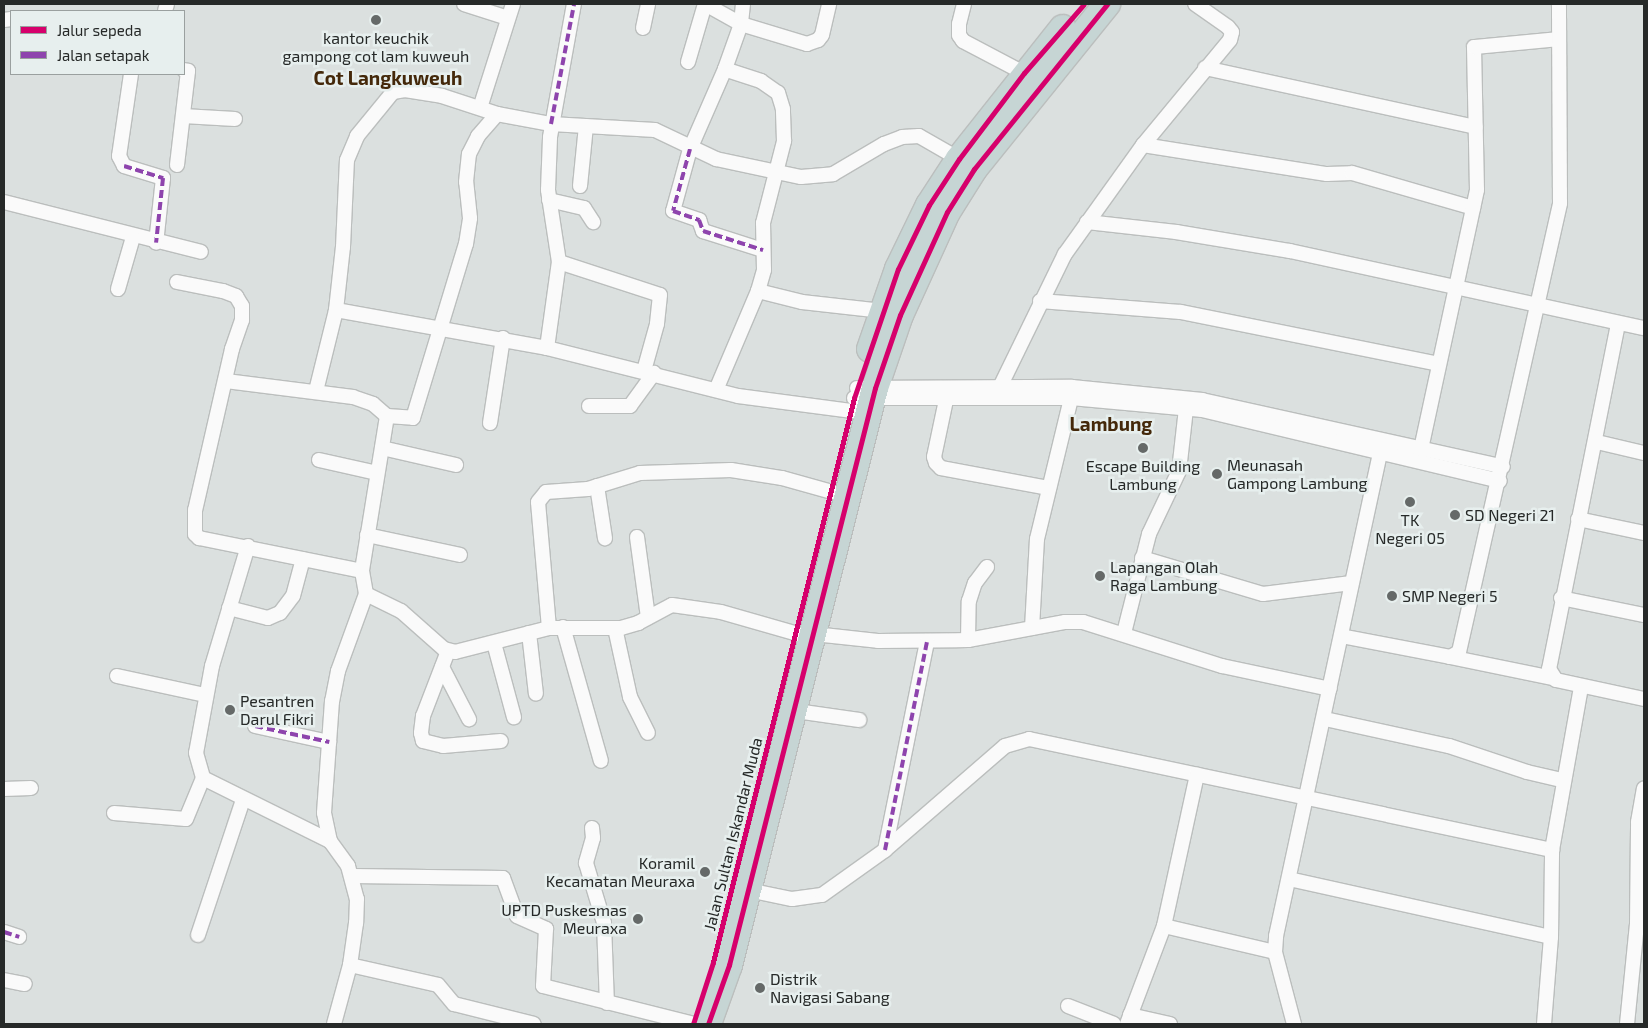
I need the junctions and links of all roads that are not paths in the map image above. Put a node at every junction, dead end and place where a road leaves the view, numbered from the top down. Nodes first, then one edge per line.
1 (464, 4) edge
2 (513, 4) edge
3 (574, 4) edge
4 (648, 4) edge
5 (705, 4) edge
6 (744, 4) edge
7 (829, 4) edge
8 (964, 4) edge
9 (1084, 4) edge
10 (1107, 4) edge
11 (1195, 4) edge
12 (1559, 4) edge
13 (508, 18) junction
14 (741, 24) junction
15 (643, 28) dead end
16 (1558, 39) junction
17 (688, 62) dead end
18 (1205, 68) junction
19 (725, 69) junction
20 (185, 70) edge
21 (1024, 73) junction
22 (131, 75) edge
23 (480, 108) junction
24 (497, 114) junction
25 (183, 116) junction
26 (235, 119) dead end
27 (551, 124) junction
28 (586, 126) junction
29 (1476, 127) junction
30 (1143, 145) junction
31 (690, 149) junction
32 (958, 159) junction
33 (177, 165) dead end
34 (776, 172) junction
35 (580, 186) dead end
36 (549, 200) junction
37 (4, 202) edge
38 (1473, 208) junction
39 (593, 222) dead end
40 (1086, 222) junction
41 (133, 237) junction
42 (156, 243) junction
43 (763, 250) junction
44 (201, 252) dead end
45 (559, 262) junction
46 (177, 282) dead end
47 (118, 289) dead end
48 (1455, 289) junction
49 (758, 291) junction
50 (1040, 301) junction
51 (1537, 306) junction
52 (336, 310) junction
53 (882, 311) junction
54 (1618, 324) junction
55 (1644, 328) edge
56 (442, 329) junction
57 (503, 338) junction
58 (547, 348) junction
59 (1438, 364) junction
60 (649, 372) junction
61 (226, 381) junction
62 (1000, 387) junction
63 (716, 390) junction
64 (316, 391) junction
65 (1119, 396) junction
66 (1071, 398) junction
67 (863, 399) junction
68 (946, 400) junction
69 (589, 406) dead end
70 (1186, 409) junction
71 (387, 416) junction
72 (490, 423) dead end
73 (1597, 442) junction
74 (1382, 446) junction
75 (382, 448) junction
76 (1421, 450) junction
77 (1644, 453) edge
78 (319, 460) dead end
79 (456, 465) dead end
80 (377, 473) junction
81 (1501, 474) junction
82 (596, 486) junction
83 (1048, 488) junction
84 (832, 492) junction
85 (1578, 519) junction
86 (1644, 533) edge
87 (367, 535) junction
88 (637, 537) dead end
89 (605, 538) dead end
90 (248, 546) junction
91 (460, 555) dead end
92 (1142, 558) junction
93 (303, 559) junction
94 (987, 566) dead end
95 (362, 571) junction
96 (1351, 583) junction
97 (366, 594) junction
98 (1561, 598) junction
99 (229, 608) junction
100 (1644, 615) edge
101 (648, 617) junction
102 (563, 627) junction
103 (549, 628) junction
104 (615, 628) junction
105 (1032, 628) junction
106 (529, 633) junction
107 (1124, 633) junction
108 (806, 634) junction
109 (1341, 636) junction
110 (968, 640) junction
111 (927, 641) junction
112 (494, 643) junction
113 (448, 651) junction
114 (1450, 657) junction
115 (442, 667) junction
116 (118, 676) dead end
117 (1552, 678) junction
118 (1581, 688) junction
119 (1330, 689) junction
120 (536, 694) dead end
121 (206, 695) junction
122 (1644, 699) edge
123 (796, 711) junction
124 (514, 717) dead end
125 (1324, 718) junction
126 (469, 719) dead end
127 (859, 720) dead end
128 (255, 726) dead end
129 (648, 733) dead end
130 (501, 741) dead end
131 (329, 742) junction
132 (602, 761) dead end
133 (1197, 775) junction
134 (203, 778) junction
135 (1562, 780) junction
136 (32, 788) dead end
137 (1644, 788) edge
138 (4, 789) edge
139 (1308, 798) junction
140 (243, 800) junction
141 (114, 813) dead end
142 (592, 828) dead end
143 (330, 841) junction
144 (885, 850) junction
145 (1552, 850) junction
146 (353, 876) junction
147 (1289, 879) junction
148 (748, 890) junction
149 (1164, 926) junction
150 (4, 932) edge
151 (198, 935) dead end
152 (19, 937) dead end
153 (1550, 937) junction
154 (1275, 952) junction
155 (350, 965) junction
156 (4, 980) edge
157 (24, 984) dead end
158 (607, 1003) junction
159 (1068, 1006) dead end
160 (1129, 1019) edge
161 (334, 1024) edge
162 (534, 1024) edge
163 (694, 1024) edge
164 (708, 1024) edge
165 (1114, 1024) edge
166 (1170, 1024) edge
167 (1294, 1024) edge
168 (1544, 1024) edge
169 (1627, 1024) edge

1 - 13 street
2 - 13 street
3 - 27 street
4 - 15 street
5 - 14 street
5 - 17 street
6 - 14 street
7 - 14 street
8 - 21 street
9 - 21 highway, Jalan Sultan Iskandar Muda
10 - 67 highway, Jalan Sultan Iskandar Muda
11 - 18 street
12 - 16 street
13 - 23 street
14 - 19 street
16 - 29 street
16 - 51 street
18 - 29 street
18 - 30 street
19 - 31 street
19 - 34 street
20 - 25 street
21 - 32 highway, Jalan Sultan Iskandar Muda
22 - 42 street
23 - 24 street
23 - 52 street
24 - 27 street
24 - 56 street
25 - 26 street
25 - 33 street
27 - 28 street
27 - 36 street
28 - 31 street
28 - 35 street
29 - 38 street
30 - 38 street
30 - 40 street
31 - 34 street
31 - 43 street
32 - 34 street
32 - 53 highway, Jalan Sultan Iskandar Muda
34 - 43 street
36 - 39 street
36 - 45 street
37 - 41 street
38 - 48 street
40 - 48 street
40 - 50 street
41 - 42 street
41 - 47 street
42 - 44 street
43 - 49 street
45 - 58 street
45 - 60 street
46 - 61 street
48 - 51 street
48 - 59 street
49 - 53 street
49 - 63 street
50 - 59 street
50 - 62 street
51 - 54 street
51 - 81 street
52 - 56 street
52 - 64 street
53 - 67 highway, Jalan Sultan Iskandar Muda
54 - 55 street
54 - 73 street
56 - 57 street
56 - 71 street
57 - 58 street
57 - 72 street
58 - 60 street
59 - 76 street
60 - 63 street
60 - 69 street
61 - 64 street
61 - 90 street
62 - 65 street
62 - 67 street
63 - 67 street
64 - 71 street
65 - 66 street
65 - 70 street
65 - 74 street
66 - 68 street
66 - 83 street
67 - 68 street
67 - 84 highway, Jalan Sultan Iskandar Muda
67 - 108 highway, Jalan Sultan Iskandar Muda
68 - 83 street
70 - 74 street
70 - 92 street
71 - 75 street
73 - 77 street
73 - 85 street
74 - 76 street
74 - 81 street
74 - 96 street
75 - 79 street
75 - 80 street
76 - 81 street
78 - 80 street
80 - 87 street
81 - 114 street
82 - 84 street
82 - 89 street
82 - 103 street
83 - 105 street
84 - 108 highway, Jalan Sultan Iskandar Muda
85 - 86 street
85 - 98 street
87 - 91 street
87 - 95 street
88 - 101 street
90 - 93 street
90 - 99 street
92 - 96 street
92 - 107 street
93 - 95 street
93 - 99 street
94 - 110 street
95 - 97 street
96 - 109 street
97 - 113 street
97 - 131 street
98 - 100 street
98 - 117 street
99 - 121 street
101 - 104 street
101 - 108 street
102 - 103 street
102 - 104 street
102 - 132 street
103 - 106 street
104 - 129 street
105 - 107 street
105 - 110 street
106 - 112 street
106 - 120 street
107 - 119 street
108 - 111 street
108 - 123 highway, Jalan Sultan Iskandar Muda
108 - 163 highway, Jalan Sultan Iskandar Muda
109 - 114 street
109 - 119 street
110 - 111 street
111 - 144 street
112 - 113 street
112 - 124 street
113 - 115 street
114 - 117 street
115 - 126 street
115 - 130 street
116 - 121 street
117 - 118 street
118 - 122 street
118 - 135 street
119 - 125 street
121 - 134 street
123 - 127 street
123 - 148 highway, Jalan Sultan Iskandar Muda
125 - 135 street
125 - 139 street
128 - 131 street
131 - 143 street
133 - 139 street
133 - 144 street
133 - 149 street
134 - 140 street
134 - 141 street
135 - 145 street
136 - 138 street
137 - 169 street
139 - 145 street
139 - 147 street
140 - 143 street
140 - 151 street
142 - 158 street
143 - 146 street
144 - 148 street
145 - 153 street
146 - 155 street
146 - 158 street
147 - 153 street
147 - 154 street
148 - 164 highway, Jalan Sultan Iskandar Muda
149 - 154 street
149 - 160 street
150 - 152 street
153 - 168 street
154 - 167 street
155 - 161 street
155 - 162 street
156 - 157 street
158 - 163 street
159 - 165 street
160 - 166 street

